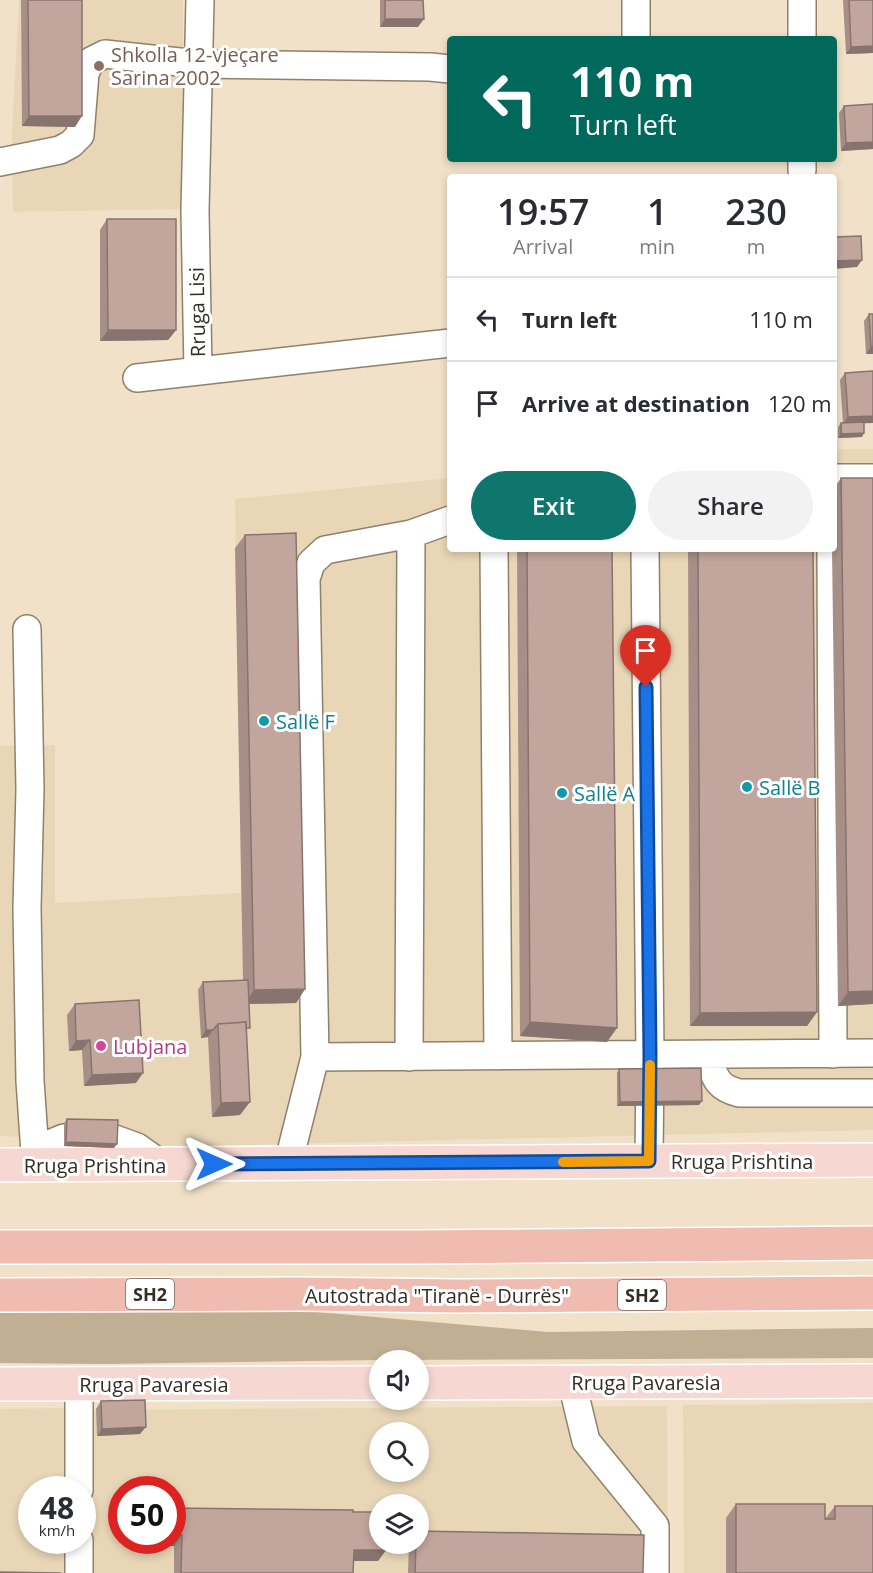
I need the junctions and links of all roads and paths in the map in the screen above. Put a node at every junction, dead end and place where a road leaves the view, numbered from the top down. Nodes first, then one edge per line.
1 (200, 0) edge
2 (636, 0) edge
3 (802, 0) edge
4 (636, 36) edge
5 (802, 36) edge
6 (198, 64) junction
7 (447, 69) edge
8 (0, 162) edge
9 (447, 343) edge
10 (198, 371) junction
11 (136, 378) dead end
12 (837, 478) edge
13 (873, 478) edge
14 (447, 521) edge
15 (411, 534) junction
16 (494, 552) edge
17 (645, 552) edge
18 (831, 552) edge
19 (27, 629) dead end
20 (873, 1053) edge
21 (832, 1054) junction
22 (650, 1055) junction
23 (498, 1056) junction
24 (707, 1056) junction
25 (409, 1057) junction
26 (315, 1058) junction
27 (873, 1093) edge
28 (64, 1138) edge
29 (115, 1139) edge
30 (873, 1160) edge
31 (18, 1161) edge
32 (649, 1161) junction
33 (161, 1164) junction
34 (288, 1164) junction
35 (873, 1243) edge
36 (0, 1247) edge
37 (873, 1293) edge
38 (0, 1295) edge
39 (873, 1381) edge
40 (369, 1383) edge
41 (429, 1383) edge
42 (572, 1383) junction
43 (0, 1384) edge
44 (79, 1384) junction
45 (79, 1476) edge
46 (79, 1554) edge
47 (79, 1573) edge
48 (655, 1573) edge

1 - 6 street, Rruga Lisi
2 - 4 street
3 - 5 street
6 - 7 street
6 - 8 street
6 - 10 street, Rruga Lisi
9 - 10 street, Rruga Lisi
10 - 11 street
12 - 13 street
14 - 15 street
15 - 25 street
15 - 26 street
16 - 23 street
17 - 22 street
18 - 21 street
19 - 31 street
20 - 21 street
21 - 24 street
22 - 23 street
22 - 24 street
22 - 32 street
23 - 25 street
24 - 27 street
25 - 26 street
26 - 34 street
28 - 31 street
29 - 33 street
30 - 32 main road, Rruga Prishtina
31 - 33 main road, Rruga Prishtina
32 - 34 main road, Rruga Prishtina
33 - 34 main road, Rruga Prishtina
35 - 36 highway
37 - 38 highway, Autostrada "Tiranë - Durrës" / SH2
39 - 42 main road, Rruga Pavaresia
40 - 44 main road, Rruga Pavaresia
41 - 42 main road, Rruga Pavaresia
42 - 48 street
43 - 44 main road, Rruga Pavaresia
44 - 45 street
46 - 47 street

